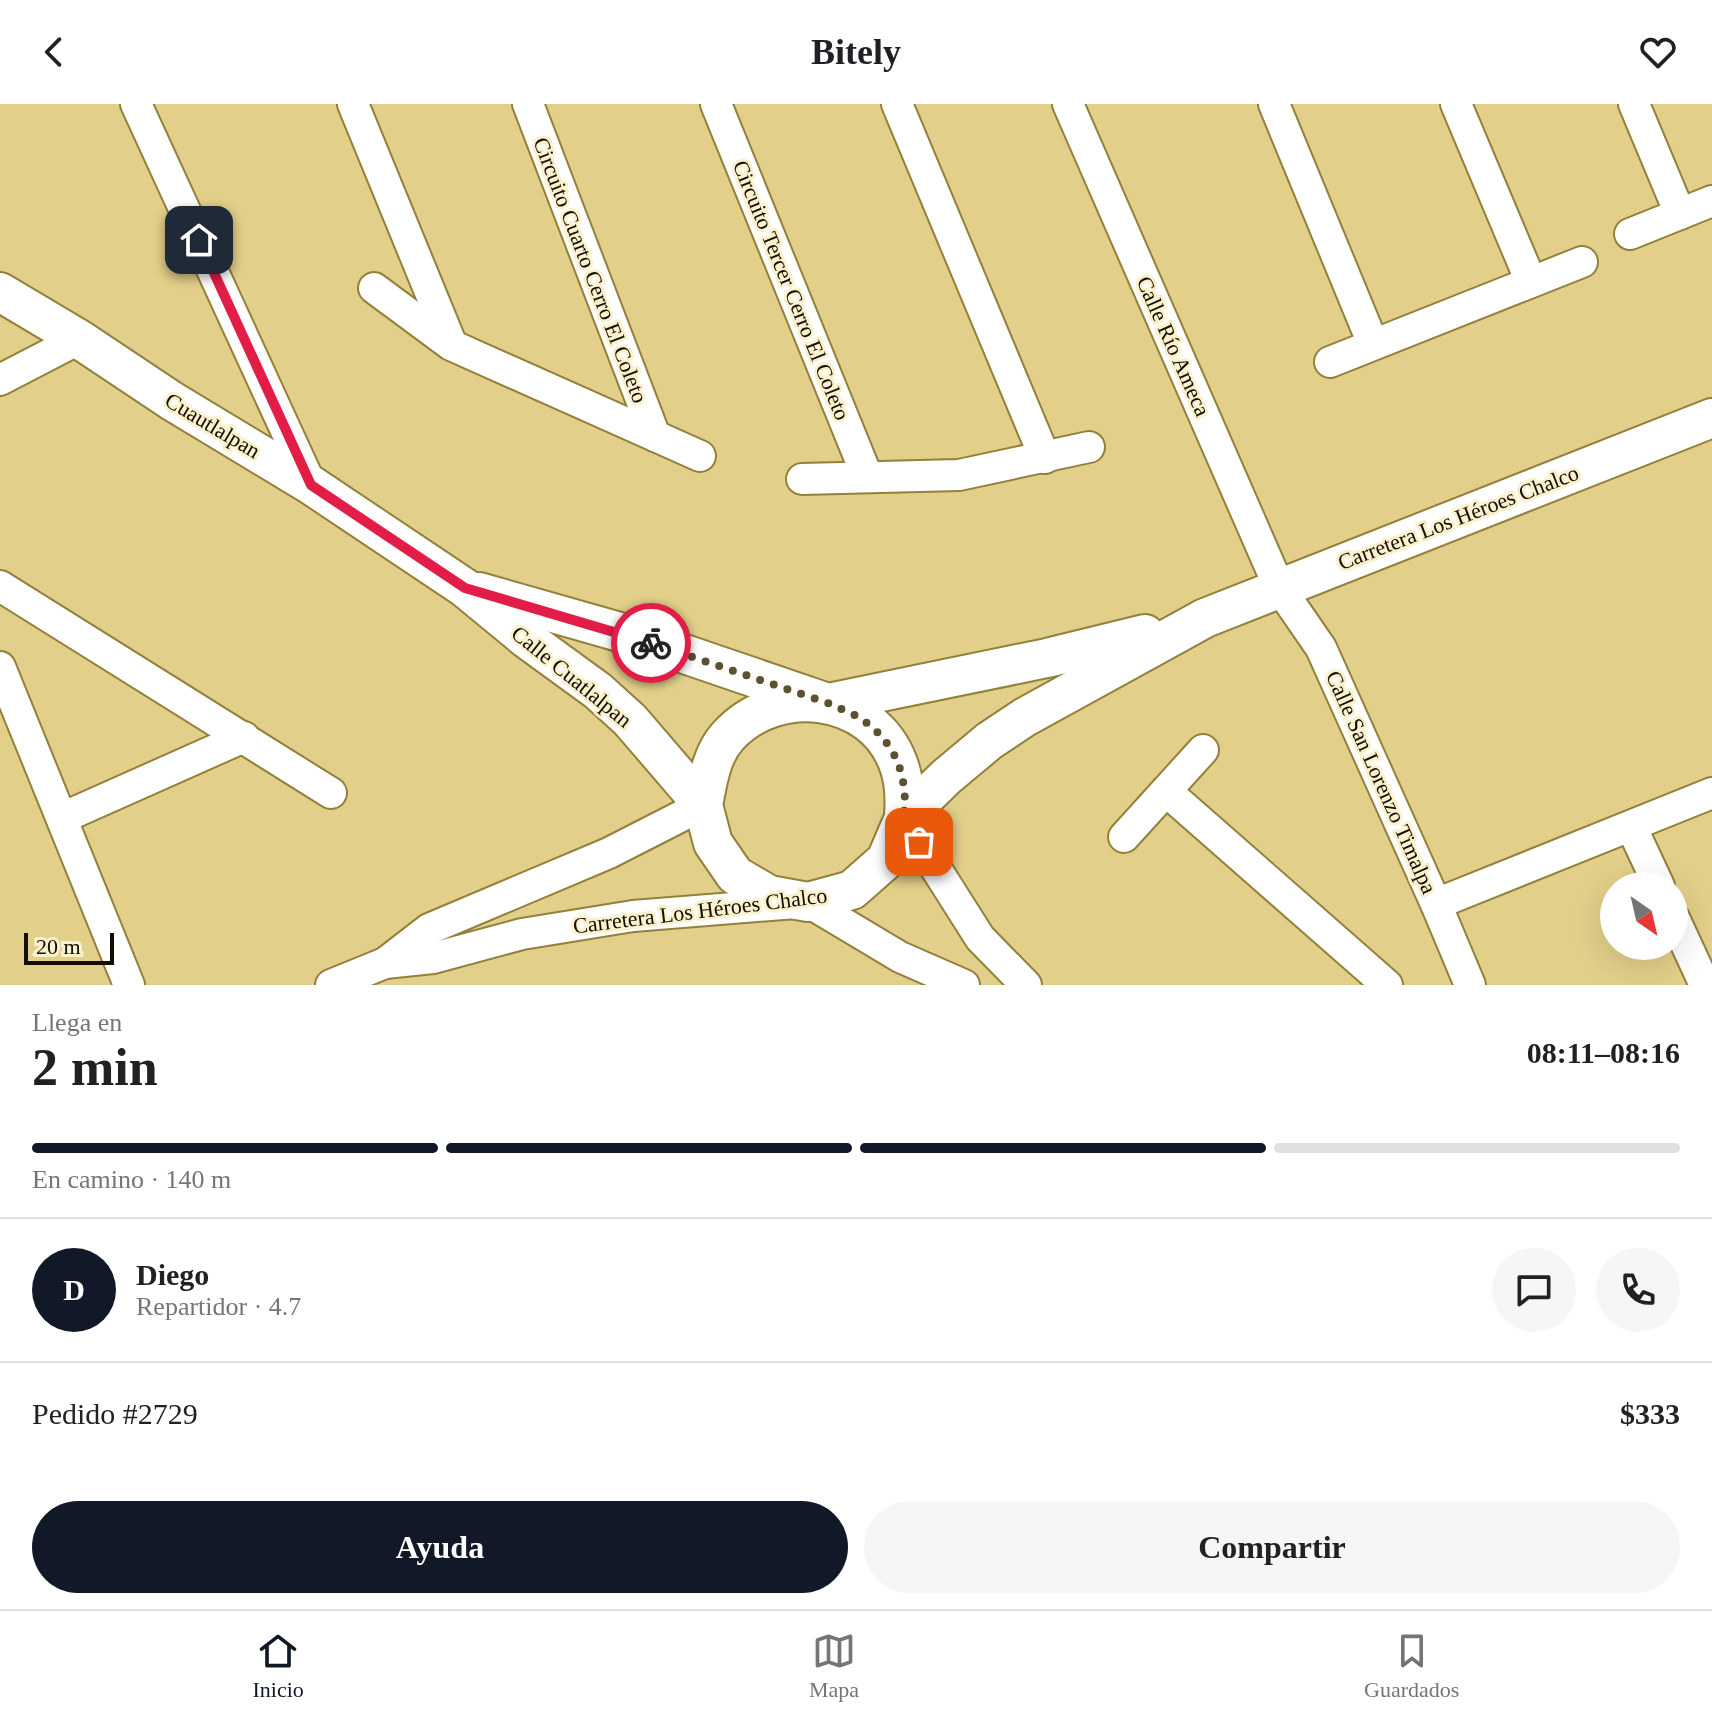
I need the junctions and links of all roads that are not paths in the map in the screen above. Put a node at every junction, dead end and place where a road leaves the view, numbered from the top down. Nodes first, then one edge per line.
1 (136, 104) edge
2 (353, 104) edge
3 (528, 104) edge
4 (716, 104) edge
5 (897, 104) edge
6 (1068, 104) edge
7 (1274, 104) edge
8 (1456, 104) edge
9 (1634, 104) edge
10 (1712, 201) edge
11 (1680, 214) junction
12 (1630, 234) dead end
13 (1582, 262) dead end
14 (1531, 282) junction
15 (374, 288) dead end
16 (0, 292) edge
17 (79, 339) junction
18 (1373, 344) junction
19 (451, 345) junction
20 (1330, 362) dead end
21 (0, 380) edge
22 (1712, 418) edge
23 (655, 436) junction
24 (1089, 447) dead end
25 (700, 456) dead end
26 (1045, 458) junction
27 (867, 476) junction
28 (802, 479) dead end
29 (311, 485) junction
30 (0, 586) edge
31 (1279, 587) junction
32 (465, 588) junction
33 (1205, 618) junction
34 (0, 667) edge
35 (844, 710) junction
36 (244, 737) junction
37 (1203, 750) dead end
38 (1166, 791) junction
39 (331, 793) dead end
40 (1712, 793) edge
41 (703, 805) junction
42 (62, 818) junction
43 (904, 818) junction
44 (1631, 826) junction
45 (1124, 837) dead end
46 (1652, 872) edge
47 (808, 902) junction
48 (1436, 904) junction
49 (1688, 948) edge
50 (385, 963) junction
51 (129, 985) edge
52 (331, 985) edge
53 (964, 985) edge
54 (1026, 985) edge
55 (1387, 985) edge
56 (1470, 985) edge
57 (1705, 985) edge

1 - 29 street
2 - 19 street
3 - 23 street, Circuito Cuarto Cerro El Coleto
4 - 27 street, Circuito Tercer Cerro El Coleto
5 - 26 street
6 - 31 street, Calle Río Ameca
7 - 18 street
8 - 14 street
9 - 11 street
10 - 11 street
11 - 12 street
13 - 14 street
14 - 18 street
15 - 19 street, Circuito Cuarto Cerro El Coleto
16 - 17 street, Cuautlalpan
17 - 21 street
17 - 29 street, Cuautlalpan
18 - 20 street
19 - 23 street, Circuito Cuarto Cerro El Coleto
22 - 31 street, Carretera Los Héroes Chalco
23 - 25 street, Circuito Cuarto Cerro El Coleto
24 - 26 street
26 - 27 street
27 - 28 street
29 - 32 street, Cuautlalpan
30 - 36 street
31 - 33 street, Carretera Los Héroes Chalco
31 - 48 street, Calle San Lorenzo Timalpa
32 - 35 street, Calle Cuatlalpan
32 - 41 street, Calle Cuatlalpan
33 - 35 street, Carretera Los Héroes Chalco
33 - 43 street, Carretera Los Héroes Chalco
34 - 42 street
35 - 41 street, Carretera Los Héroes Chalco
35 - 43 street, Calle Cuatlalpan
36 - 39 street
36 - 42 street
37 - 38 street
38 - 45 street
38 - 55 street
40 - 44 street
41 - 47 street, Calle Cuatlalpan
41 - 50 street, Carretera Los Héroes Chalco
42 - 51 street
43 - 47 street, Carretera Los Héroes Chalco
43 - 54 street, Calle Cuatlalpan
44 - 46 street
44 - 48 street
47 - 50 street, Carretera Los Héroes Chalco
47 - 53 street, Calle Cuatlalpan
48 - 56 street, Calle San Lorenzo Timalpa
49 - 57 street
50 - 52 street, Carretera Los Héroes Chalco

